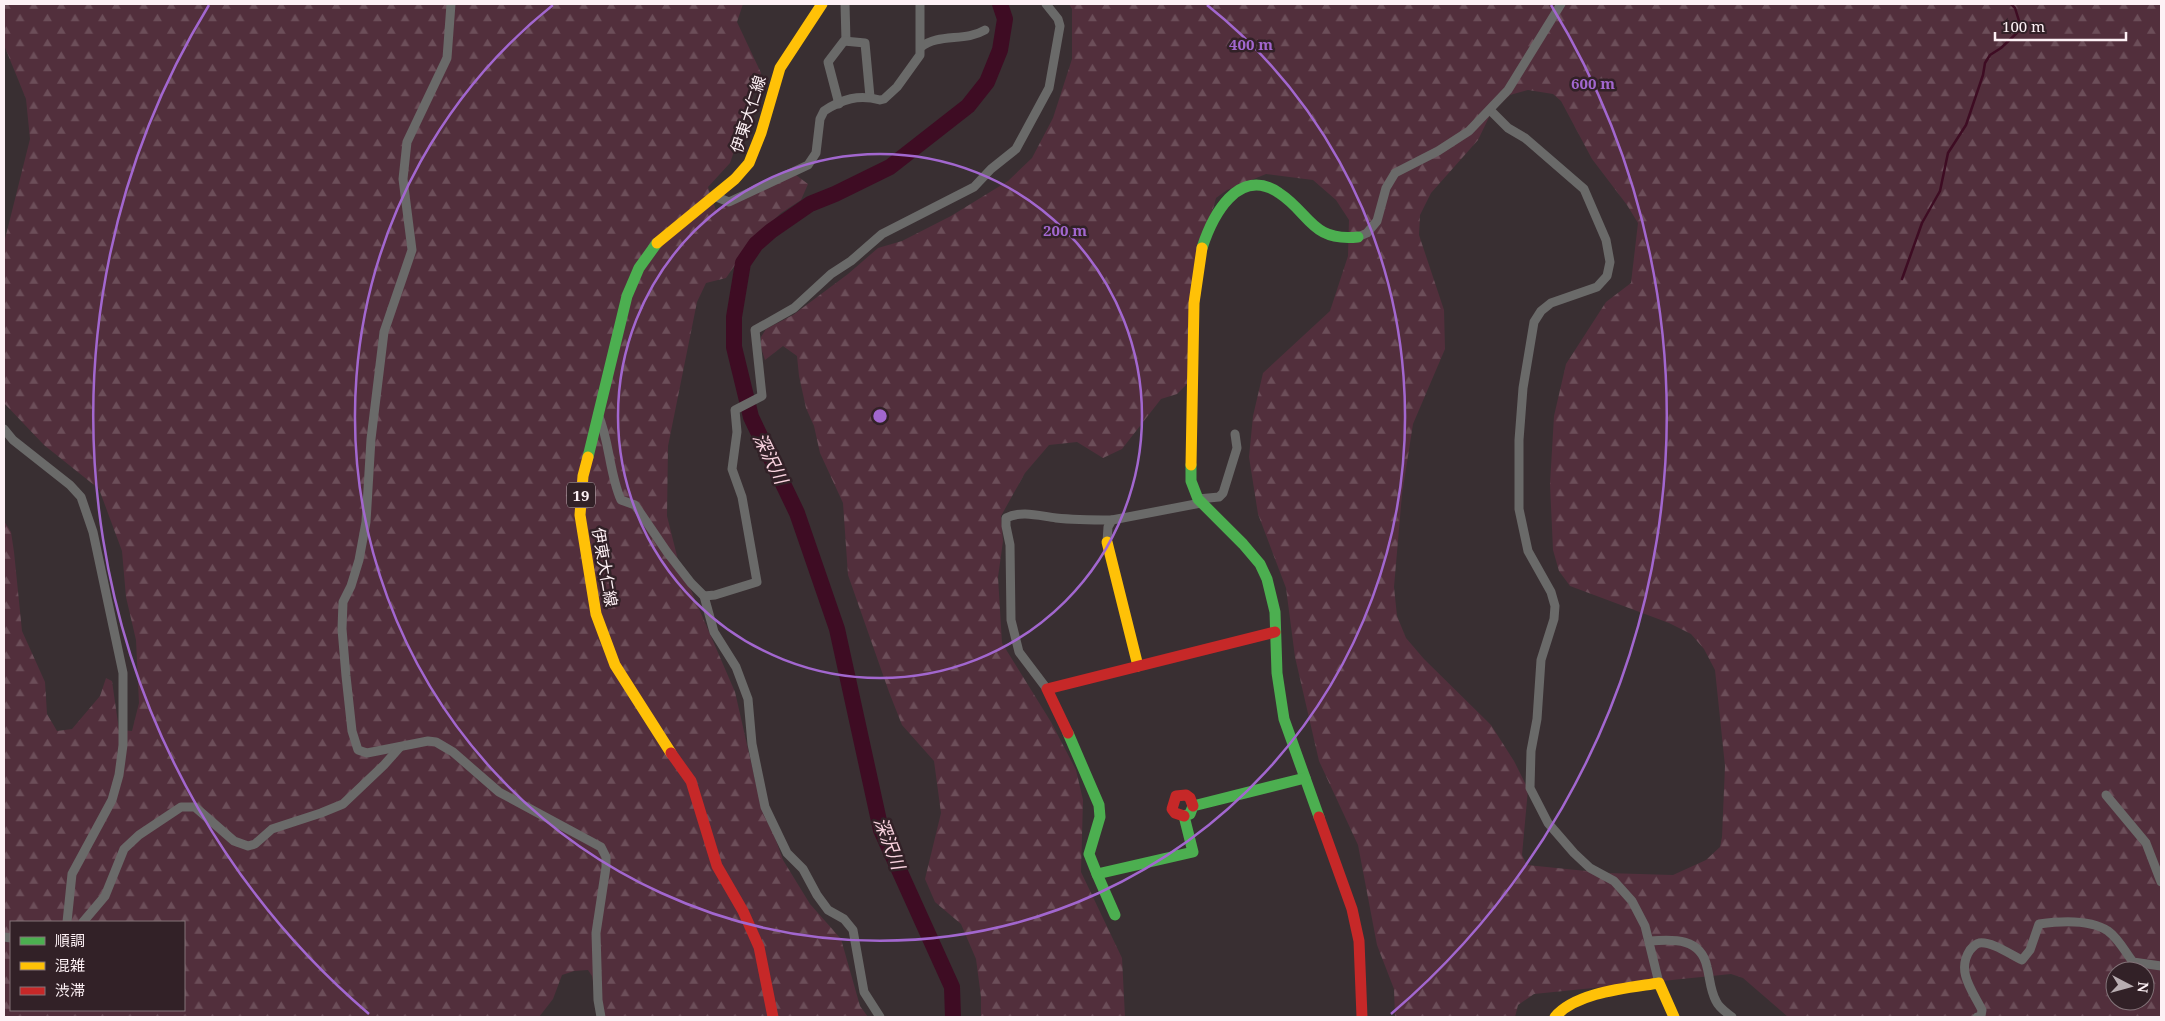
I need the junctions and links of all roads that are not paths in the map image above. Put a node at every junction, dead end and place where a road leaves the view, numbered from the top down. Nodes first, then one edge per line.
1 (451, 4) edge
2 (822, 4) edge
3 (845, 4) edge
4 (920, 4) edge
5 (1046, 4) edge
6 (1561, 4) edge
7 (985, 30) dead end
8 (846, 41) junction
9 (921, 47) junction
10 (870, 97) junction
11 (839, 104) junction
12 (1490, 110) junction
13 (714, 196) junction
14 (1358, 237) joint
15 (598, 412) junction
16 (4, 429) edge
17 (1235, 434) dead end
18 (1199, 501) junction
19 (1112, 520) junction
20 (1107, 542) joint
21 (704, 596) junction
22 (1275, 632) junction
23 (1138, 666) junction
24 (1047, 689) junction
25 (400, 747) junction
26 (1305, 778) junction
27 (2106, 795) dead end
28 (1193, 806) junction
29 (1184, 816) junction
30 (1097, 874) junction
31 (2161, 882) edge
32 (1115, 915) dead end
33 (67, 921) edge
34 (84, 921) edge
35 (1650, 941) junction
36 (2161, 966) edge
37 (1659, 983) junction
38 (601, 1017) edge
39 (773, 1017) edge
40 (880, 1017) edge
41 (1362, 1017) edge
42 (1556, 1017) edge
43 (1674, 1017) edge
44 (1732, 1017) edge
45 (1977, 1017) edge

1 - 25 street
2 - 13 street, 伊東大仁線 / 19
3 - 8 street
4 - 9 street
5 - 21 street
6 - 12 street
7 - 9 street
8 - 10 street
8 - 11 street
9 - 10 street
10 - 11 street
11 - 13 street
12 - 14 street
12 - 35 street
13 - 15 street, 伊東大仁線 / 19
14 - 18 street
15 - 21 street
15 - 39 street, 伊東大仁線 / 19
16 - 33 street
17 - 18 street
18 - 19 street
18 - 22 street
19 - 20 street
19 - 24 street
20 - 23 street
21 - 40 street
22 - 23 street
22 - 26 street
23 - 24 street
24 - 30 street
25 - 34 street
25 - 38 street
26 - 28 street
26 - 41 street
27 - 31 street
28 - 29 street
28 - 29 street
29 - 30 street
30 - 32 street
35 - 37 street
35 - 44 street
36 - 45 street
37 - 42 street
37 - 43 street

